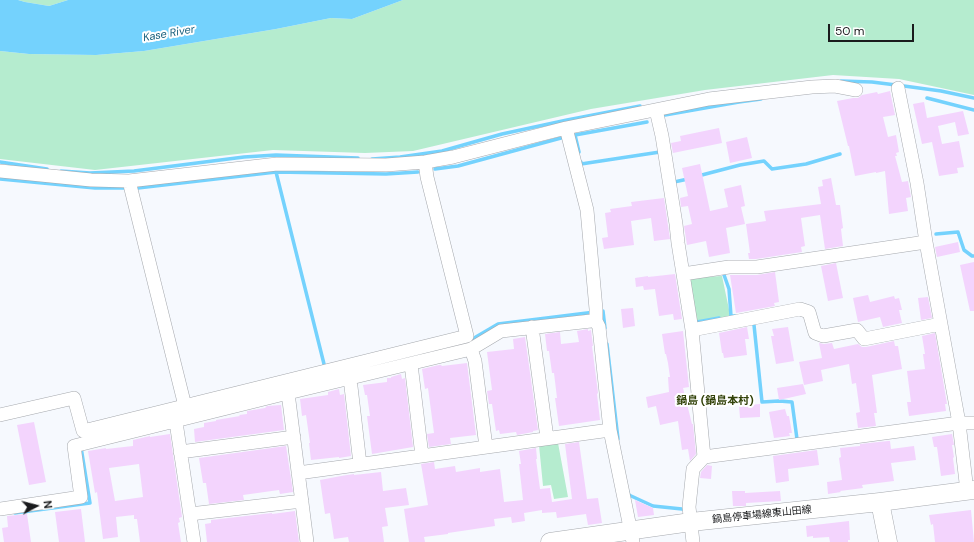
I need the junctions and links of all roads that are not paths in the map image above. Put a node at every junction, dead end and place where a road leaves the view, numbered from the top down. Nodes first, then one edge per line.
1 (898, 88) dead end
2 (856, 90) dead end
3 (656, 110) junction
4 (566, 128) junction
5 (425, 162) junction
6 (0, 171) edge
7 (129, 182) junction
8 (926, 242) junction
9 (683, 274) junction
10 (596, 315) junction
11 (942, 324) junction
12 (532, 327) junction
13 (692, 330) junction
14 (471, 349) junction
15 (411, 364) junction
16 (350, 378) junction
17 (288, 393) junction
18 (185, 406) junction
19 (0, 414) edge
20 (176, 422) junction
21 (965, 425) edge
22 (610, 430) junction
23 (294, 437) junction
24 (547, 438) junction
25 (486, 447) junction
26 (180, 452) junction
27 (422, 456) junction
28 (704, 457) junction
29 (360, 464) junction
30 (298, 473) junction
31 (971, 490) edge
32 (302, 501) junction
33 (880, 502) junction
34 (0, 509) edge
35 (190, 514) junction
36 (691, 522) junction
37 (632, 536) edge
38 (194, 542) edge
39 (307, 542) edge
40 (550, 542) edge
41 (694, 542) edge
42 (888, 542) edge

1 - 8 street
2 - 3 street
3 - 4 street
3 - 9 street
4 - 5 street
4 - 10 street
5 - 7 street
5 - 18 street
6 - 7 street
7 - 18 street
8 - 9 street
8 - 11 street
9 - 13 street
10 - 12 street
10 - 22 street
11 - 13 street
11 - 21 street
12 - 14 street
12 - 24 street
13 - 28 street
14 - 15 street
14 - 25 street
15 - 16 street
15 - 27 street
16 - 17 street
16 - 29 street
17 - 20 street
17 - 23 street
18 - 19 street
20 - 26 street
20 - 34 street
21 - 28 street
21 - 31 street
22 - 24 street
22 - 37 street
23 - 26 street
23 - 30 street
24 - 25 street
25 - 27 street
26 - 35 street
27 - 29 street
28 - 36 street
29 - 30 street
30 - 32 street
31 - 33 main road, 鍋島停車場線東山田線
32 - 35 street
32 - 39 street
33 - 36 main road, 鍋島停車場線東山田線
33 - 42 main road
35 - 38 street
36 - 37 main road, 鍋島停車場線東山田線
36 - 41 street
37 - 40 main road, 鍋島停車場線東山田線

